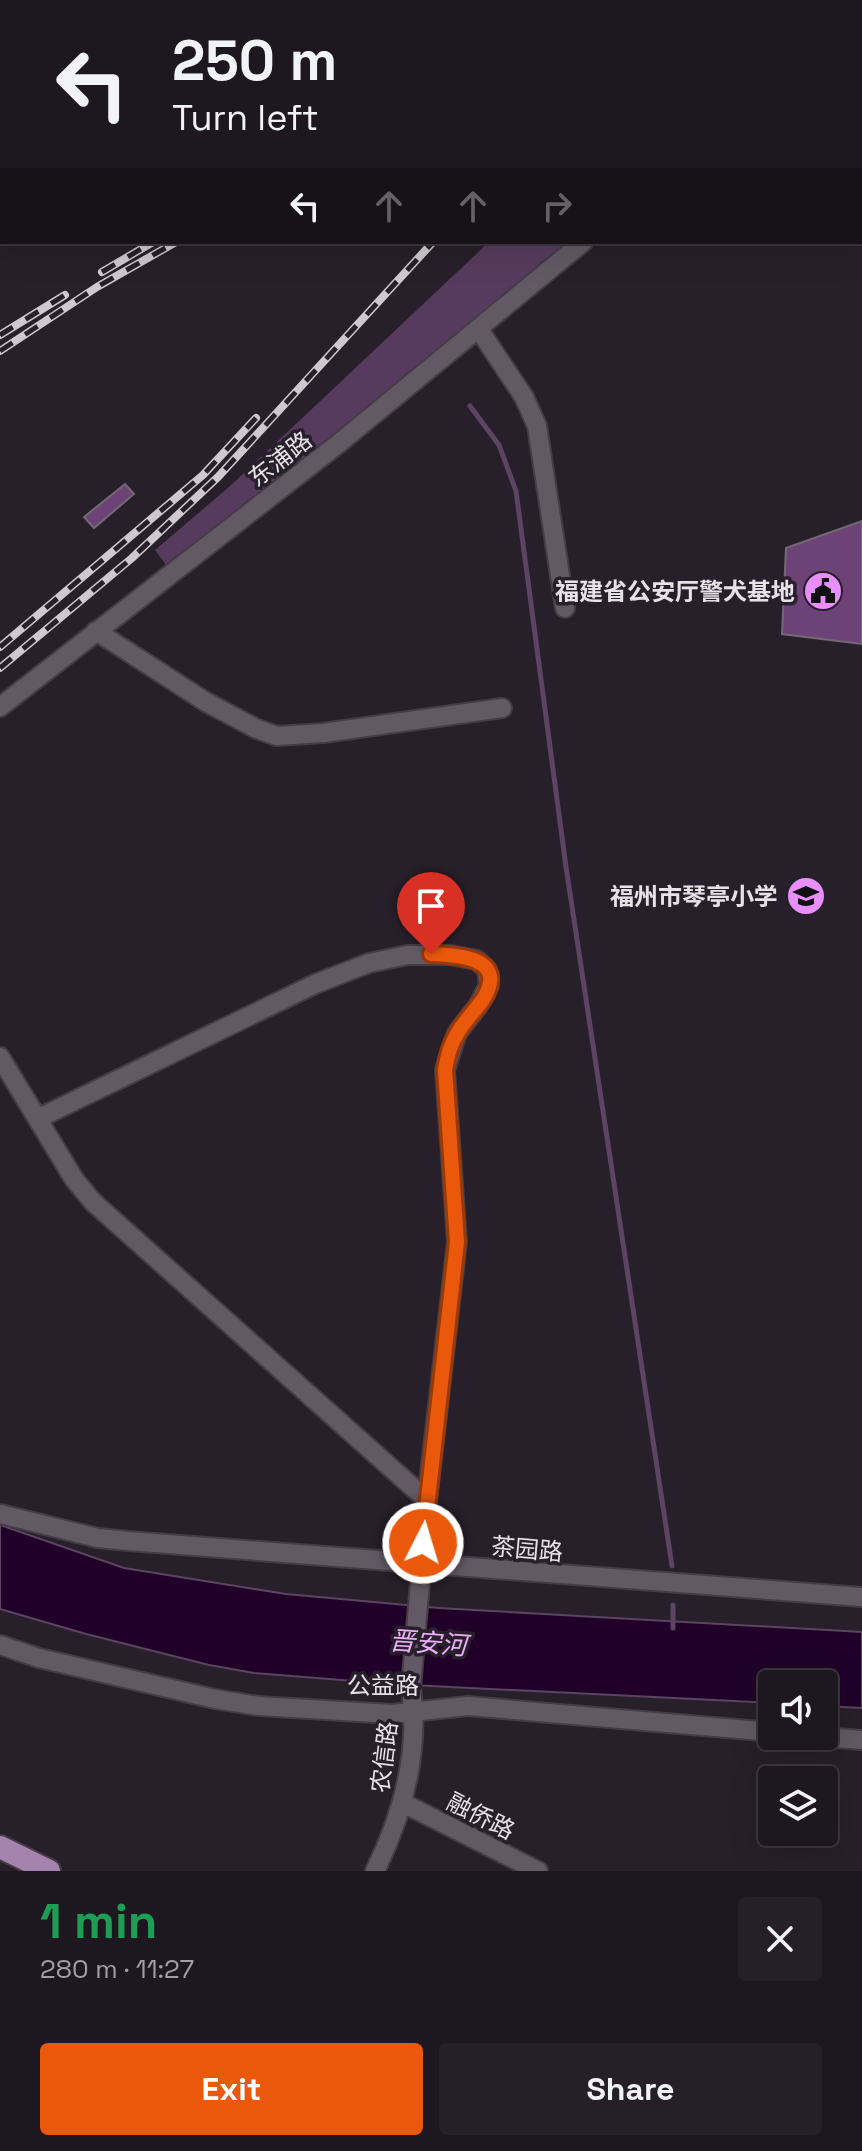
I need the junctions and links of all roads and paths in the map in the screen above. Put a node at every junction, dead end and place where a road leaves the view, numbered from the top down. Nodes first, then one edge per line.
1 (581, 244) edge
2 (478, 328) junction
3 (565, 608) dead end
4 (96, 631) junction
5 (0, 707) edge
6 (502, 708) dead end
7 (0, 1057) edge
8 (39, 1118) junction
9 (427, 1500) junction
10 (0, 1514) edge
11 (421, 1564) junction
12 (862, 1597) edge
13 (0, 1645) edge
14 (414, 1713) junction
15 (758, 1731) edge
16 (838, 1738) edge
17 (862, 1740) edge
18 (403, 1803) junction
19 (0, 1847) edge
20 (49, 1871) edge
21 (375, 1871) edge
22 (538, 1871) edge

1 - 2 street, 东浦路
2 - 3 street
2 - 4 street, 东浦路
4 - 5 street, 东浦路
4 - 6 street
7 - 8 street
8 - 9 street
8 - 9 street, 农信路
9 - 11 street, 农信路
10 - 11 street, 茶园路
11 - 12 street, 茶园路
11 - 14 street, 农信路
13 - 14 street, 公益路
14 - 15 street, 公益路
14 - 18 street, 农信路
16 - 17 street
18 - 21 street, 农信路
18 - 22 street, 融侨路
19 - 20 main road

